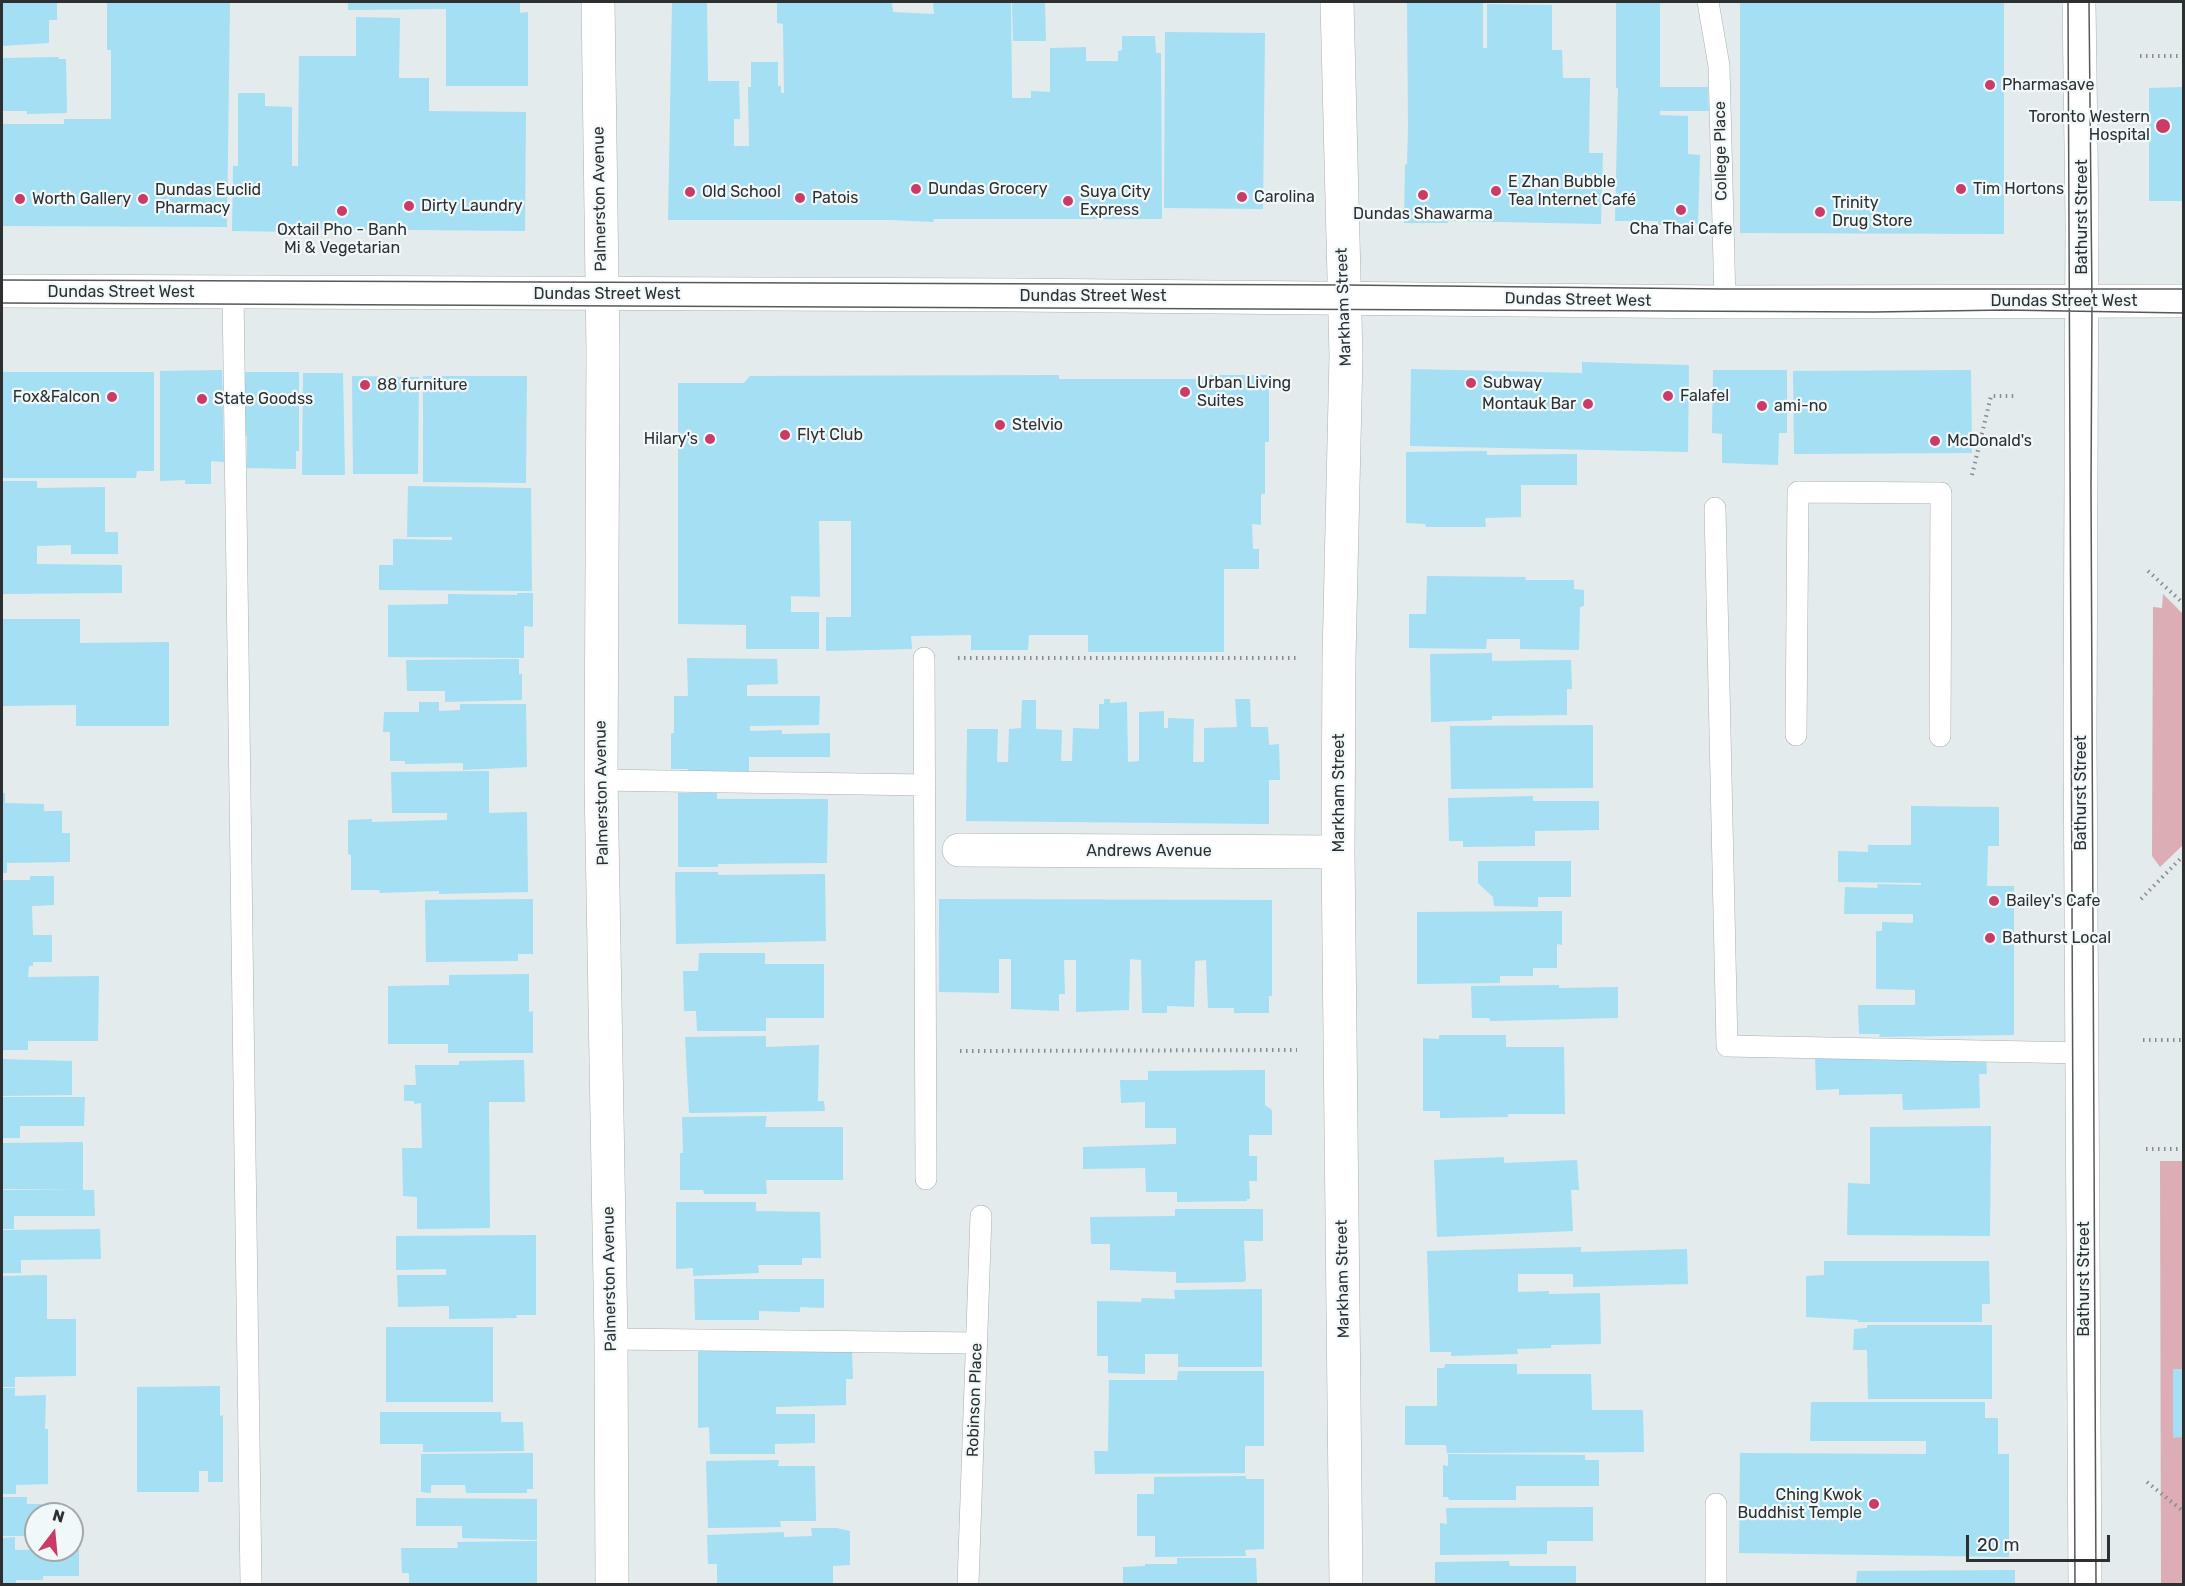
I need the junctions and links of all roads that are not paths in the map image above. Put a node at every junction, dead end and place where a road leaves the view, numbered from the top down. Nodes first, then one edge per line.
1 (598, 2) edge
2 (1337, 2) edge
3 (1708, 2) edge
4 (2079, 2) edge
5 (2, 291) edge
6 (233, 292) junction
7 (601, 293) junction
8 (1344, 298) junction
9 (2081, 301) junction
10 (2184, 301) edge
11 (1725, 302) junction
12 (1715, 508) dead end
13 (924, 658) road end
14 (1796, 735) dead end
15 (1940, 736) dead end
16 (601, 780) junction
17 (925, 785) junction
18 (959, 850) dead end
19 (1338, 852) junction
20 (2083, 1053) junction
21 (926, 1179) dead end
22 (981, 1216) dead end
23 (611, 1340) junction
24 (977, 1342) junction
25 (1716, 1504) dead end
26 (251, 1584) edge
27 (612, 1584) edge
28 (968, 1584) edge
29 (1346, 1584) edge
30 (1716, 1584) edge
31 (2085, 1584) edge

1 - 7 main road, Palmerston Avenue
2 - 8 main road, Markham Street
3 - 11 lane, College Place
4 - 9 main road, Bathurst Street
5 - 6 main road, Dundas Street West
6 - 7 main road, Dundas Street West
6 - 26 lane
7 - 8 main road, Dundas Street West
7 - 16 main road, Palmerston Avenue
8 - 11 main road, Dundas Street West
8 - 19 main road, Markham Street
9 - 10 main road, Dundas Street West
9 - 11 main road, Dundas Street West
9 - 20 main road, Bathurst Street
12 - 20 lane
13 - 17 lane
14 - 15 lane
16 - 17 lane
16 - 23 main road, Palmerston Avenue
17 - 21 lane
18 - 19 main road, Andrews Avenue
19 - 29 main road, Markham Street
20 - 31 main road, Bathurst Street
22 - 24 lane, Robinson Place
23 - 24 lane
23 - 27 main road, Palmerston Avenue
24 - 28 lane, Robinson Place
25 - 30 lane

